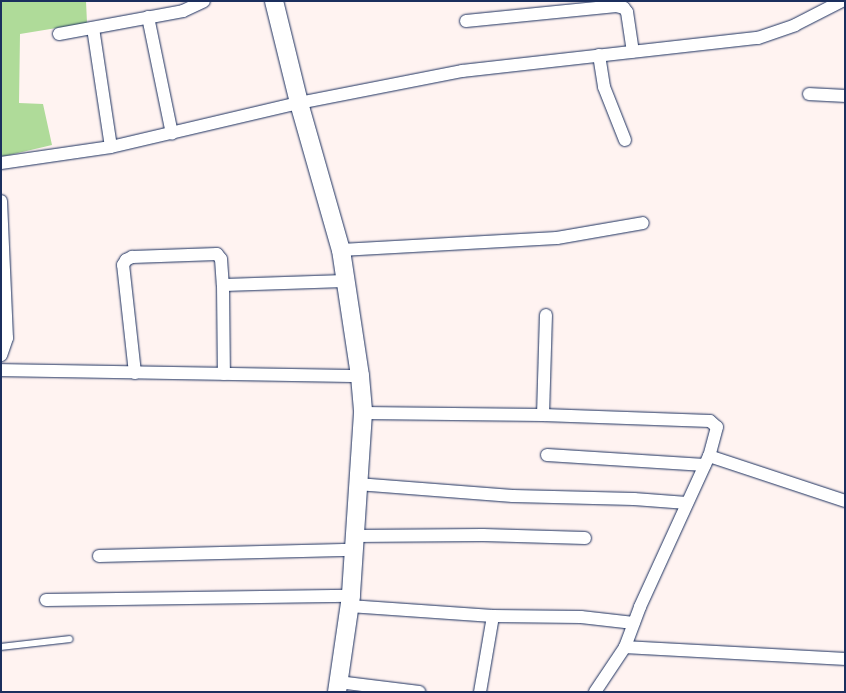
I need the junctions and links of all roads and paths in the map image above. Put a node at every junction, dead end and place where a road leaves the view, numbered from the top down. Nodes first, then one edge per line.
1 (204, 1) edge
2 (274, 1) edge
3 (842, 1) edge
4 (148, 17) junction
5 (466, 21) dead end
6 (93, 28) junction
7 (59, 34) dead end
8 (633, 52) junction
9 (599, 55) junction
10 (809, 94) dead end
11 (845, 96) edge
12 (299, 102) junction
13 (172, 134) junction
14 (625, 140) dead end
15 (112, 147) junction
16 (1, 163) edge
17 (1, 201) edge
18 (643, 223) dead end
19 (341, 250) junction
20 (346, 281) junction
21 (223, 285) junction
22 (546, 315) dead end
23 (1, 355) edge
24 (1, 370) edge
25 (135, 373) junction
26 (224, 374) junction
27 (360, 376) junction
28 (363, 413) junction
29 (543, 415) junction
30 (547, 454) dead end
31 (707, 460) junction
32 (357, 484) junction
33 (845, 501) edge
34 (687, 503) junction
35 (585, 538) dead end
36 (354, 543) junction
37 (99, 556) dead end
38 (46, 600) dead end
39 (350, 601) junction
40 (493, 616) junction
41 (634, 623) junction
42 (70, 639) dead end
43 (1, 647) edge
44 (625, 647) junction
45 (845, 659) edge
46 (338, 687) edge
47 (419, 692) edge
48 (480, 692) edge
49 (595, 692) edge

1 - 4 street
2 - 12 street
3 - 8 street
4 - 6 street
4 - 13 street
5 - 8 street
6 - 7 street
6 - 15 street
8 - 9 street
9 - 12 street
9 - 14 street
10 - 11 street
12 - 13 street
12 - 19 street
13 - 15 street
15 - 16 street
17 - 23 street
18 - 19 street
19 - 20 street
20 - 21 street
20 - 27 street
21 - 25 street
21 - 26 street
22 - 29 street
24 - 25 street
25 - 26 street
26 - 27 street
27 - 28 street
28 - 29 street
28 - 32 street
29 - 31 street
30 - 31 street
31 - 33 street
31 - 34 street
32 - 34 street
32 - 36 street
34 - 41 street
35 - 36 street
36 - 37 street
36 - 39 street
38 - 39 street
39 - 40 street
39 - 46 street
40 - 41 street
40 - 48 street
41 - 44 street
42 - 43 lane
44 - 45 street
44 - 49 street
46 - 47 street

